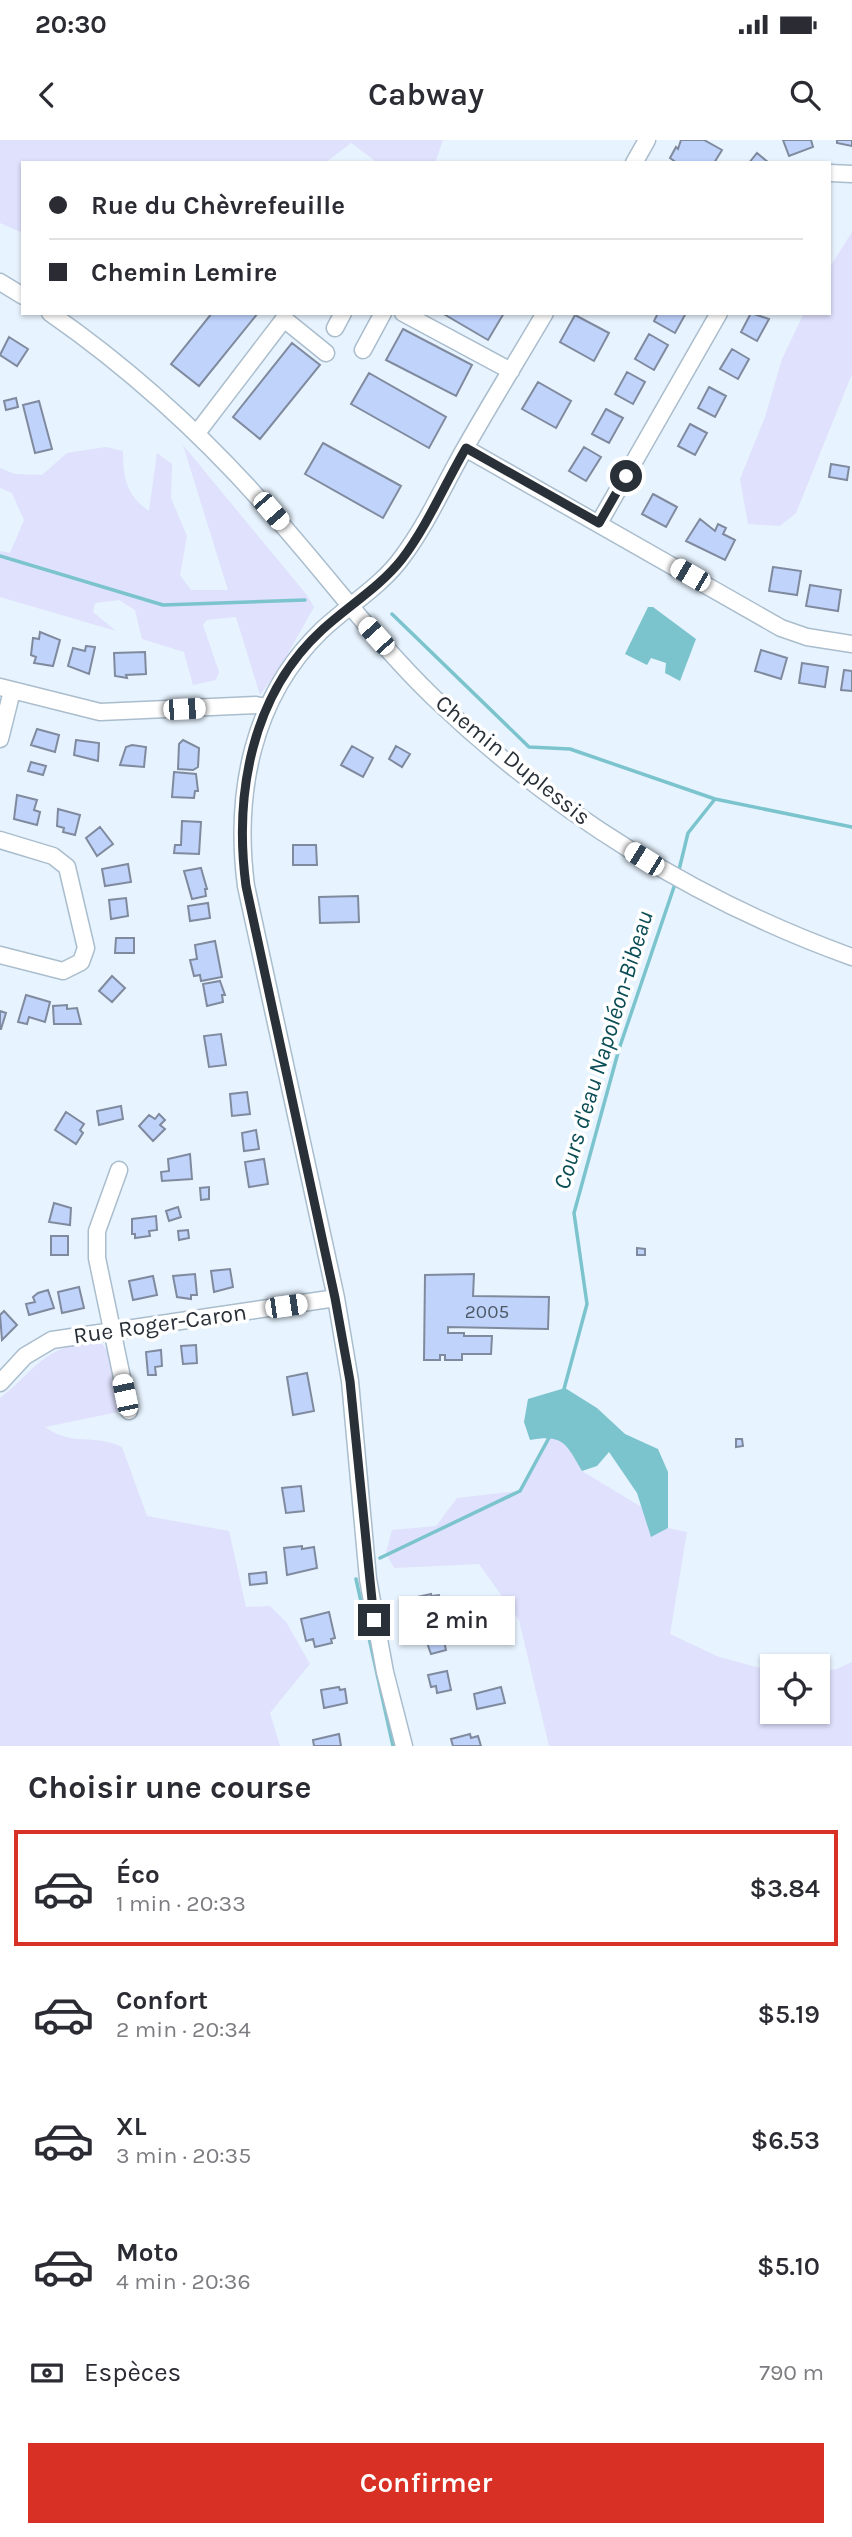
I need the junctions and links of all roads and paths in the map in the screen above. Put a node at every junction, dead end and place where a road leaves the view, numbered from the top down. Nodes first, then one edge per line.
1 (647, 140) edge
2 (635, 161) edge
3 (831, 173) edge
4 (852, 174) edge
5 (0, 282) edge
6 (21, 295) edge
7 (53, 315) edge
8 (382, 315) edge
9 (408, 315) edge
10 (544, 315) edge
11 (718, 315) edge
12 (281, 316) edge
13 (363, 350) dead end
14 (326, 353) dead end
15 (511, 371) junction
16 (197, 433) junction
17 (466, 448) junction
18 (599, 523) junction
19 (350, 606) junction
20 (852, 644) edge
21 (6, 689) edge
22 (267, 707) junction
23 (0, 739) edge
24 (0, 840) edge
25 (0, 955) edge
26 (852, 957) edge
27 (119, 1170) dead end
28 (335, 1298) junction
29 (113, 1331) junction
30 (0, 1383) edge
31 (129, 1412) dead end
32 (404, 1746) edge

1 - 2 street
3 - 4 street
5 - 6 street
7 - 16 street, Chemin Duplessis
8 - 13 street
9 - 15 street
10 - 15 street
11 - 18 street
12 - 14 street
12 - 16 street
15 - 17 street
16 - 19 street, Chemin Duplessis
17 - 18 street
17 - 19 street
18 - 20 street
19 - 22 street
19 - 26 street, Chemin Duplessis
21 - 22 street
21 - 23 street
22 - 28 street
24 - 25 street
27 - 29 street
28 - 29 street, Rue Roger-Caron
28 - 32 street
29 - 30 street, Rue Roger-Caron
29 - 31 street

